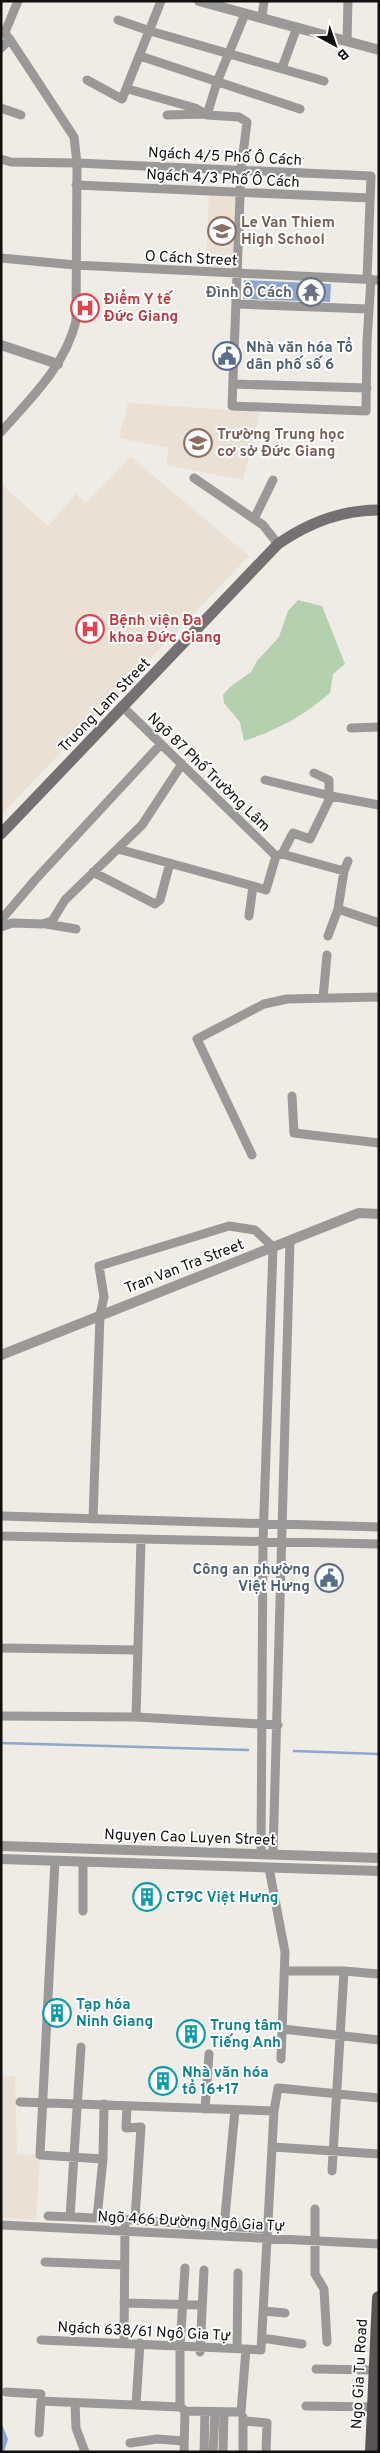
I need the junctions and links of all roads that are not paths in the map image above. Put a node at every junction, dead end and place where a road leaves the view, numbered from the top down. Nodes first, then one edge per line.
1 (18, 1) edge
2 (161, 1) edge
3 (199, 1) edge
4 (264, 1) edge
5 (348, 1) edge
6 (245, 14) junction
7 (262, 17) junction
8 (118, 20) dead end
9 (296, 27) junction
10 (150, 31) junction
11 (9, 38) junction
12 (347, 41) junction
13 (1, 48) edge
14 (379, 50) edge
15 (229, 52) junction
16 (140, 56) junction
17 (282, 68) junction
18 (87, 80) dead end
19 (324, 81) dead end
20 (217, 82) junction
21 (128, 89) junction
22 (1, 108) edge
23 (300, 108) dead end
24 (167, 114) dead end
25 (21, 115) dead end
26 (205, 115) junction
27 (1, 159) edge
28 (77, 163) junction
29 (241, 170) junction
30 (76, 185) junction
31 (240, 191) junction
32 (370, 198) junction
33 (1, 258) edge
34 (75, 266) junction
35 (238, 274) junction
36 (372, 279) edge
37 (236, 304) junction
38 (368, 309) junction
39 (1, 345) edge
40 (58, 364) junction
41 (233, 384) junction
42 (367, 388) junction
43 (1, 432) edge
44 (194, 478) dead end
45 (272, 480) dead end
46 (379, 510) edge
47 (254, 519) junction
48 (278, 544) junction
49 (123, 707) junction
50 (379, 727) edge
51 (351, 728) dead end
52 (161, 744) junction
53 (182, 764) junction
54 (314, 773) dead end
55 (265, 780) dead end
56 (330, 796) junction
57 (379, 805) edge
58 (1, 834) edge
59 (118, 849) junction
60 (279, 855) junction
61 (348, 861) dead end
62 (170, 863) junction
63 (344, 871) junction
64 (93, 872) junction
65 (253, 886) junction
66 (338, 909) junction
67 (249, 916) dead end
68 (1, 920) edge
69 (46, 924) junction
70 (379, 924) edge
71 (1, 927) edge
72 (76, 930) dead end
73 (328, 936) dead end
74 (327, 955) dead end
75 (379, 997) edge
76 (323, 998) junction
77 (292, 1096) dead end
78 (379, 1143) edge
79 (252, 1154) dead end
80 (379, 1214) edge
81 (290, 1241) junction
82 (273, 1248) junction
83 (100, 1315) junction
84 (1, 1355) edge
85 (1, 1516) edge
86 (93, 1519) junction
87 (264, 1524) junction
88 (283, 1524) junction
89 (337, 1526) junction
90 (379, 1527) edge
91 (1, 1536) edge
92 (140, 1539) junction
93 (263, 1542) junction
94 (283, 1542) junction
95 (337, 1544) junction
96 (379, 1544) edge
97 (1, 1648) edge
98 (137, 1650) junction
99 (1, 1716) edge
100 (136, 1717) junction
101 (263, 1724) junction
102 (278, 1725) junction
103 (1, 1846) edge
104 (261, 1854) junction
105 (274, 1854) junction
106 (379, 1858) edge
107 (1, 1859) edge
108 (55, 1861) junction
109 (83, 1862) junction
110 (269, 1868) junction
111 (379, 1871) edge
112 (83, 1912) dead end
113 (344, 1971) junction
114 (285, 1972) junction
115 (379, 1974) edge
116 (282, 2030) junction
117 (339, 2036) junction
118 (379, 2040) edge
119 (81, 2047) dead end
120 (209, 2054) dead end
121 (281, 2060) dead end
122 (338, 2094) junction
123 (379, 2098) edge
124 (20, 2102) dead end
125 (43, 2102) junction
126 (78, 2103) junction
127 (104, 2104) junction
128 (126, 2106) junction
129 (204, 2109) junction
130 (235, 2110) junction
131 (274, 2111) junction
132 (116, 2128) dead end
133 (126, 2128) junction
134 (273, 2147) junction
135 (333, 2151) junction
136 (379, 2154) edge
137 (74, 2158) junction
138 (103, 2159) junction
139 (332, 2171) dead end
140 (315, 2209) dead end
141 (48, 2216) dead end
142 (70, 2217) junction
143 (97, 2218) junction
144 (125, 2219) junction
145 (135, 2219) junction
146 (1, 2225) edge
147 (224, 2227) junction
148 (125, 2231) junction
149 (269, 2234) junction
150 (315, 2241) junction
151 (379, 2244) edge
152 (45, 2262) dead end
153 (124, 2265) junction
154 (184, 2268) dead end
155 (204, 2270) dead end
156 (238, 2273) dead end
157 (379, 2298) edge
158 (124, 2303) junction
159 (181, 2304) junction
160 (202, 2305) junction
161 (264, 2311) junction
162 (285, 2313) dead end
163 (262, 2338) junction
164 (41, 2340) dead end
165 (327, 2342) dead end
166 (124, 2343) junction
167 (140, 2343) junction
168 (302, 2344) dead end
169 (180, 2347) junction
170 (241, 2349) junction
171 (200, 2350) junction
172 (316, 2369) dead end
173 (375, 2370) junction
174 (6, 2392) dead end
175 (41, 2397) junction
176 (75, 2404) junction
177 (136, 2405) junction
178 (306, 2406) dead end
179 (374, 2407) junction
180 (182, 2409) junction
181 (210, 2412) junction
182 (224, 2413) junction
183 (243, 2416) junction
184 (39, 2433) dead end
185 (184, 2441) junction
186 (130, 2443) dead end
187 (85, 2452) edge
188 (184, 2452) edge
189 (204, 2452) edge
190 (213, 2452) edge
191 (223, 2452) edge
192 (243, 2452) edge
193 (266, 2452) edge
194 (372, 2452) edge

1 - 11 street
2 - 10 street
3 - 6 street
4 - 7 street
5 - 12 street
6 - 7 street
6 - 15 street
7 - 9 street
8 - 10 street
9 - 12 street
9 - 17 street
10 - 15 street
10 - 16 street
11 - 13 street
11 - 28 street
12 - 14 street
15 - 17 street
15 - 20 street
16 - 20 street
16 - 21 street
17 - 19 street
18 - 21 street
20 - 23 street
20 - 26 street
21 - 26 street
22 - 25 street
24 - 26 street
26 - 29 street
27 - 28 street, Ngách 4/5 Phố Ô Cách
28 - 29 street, Ngách 4/5 Phố Ô Cách
28 - 30 street
29 - 31 street
29 - 32 street, Ngách 4/5 Phố Ô Cách
30 - 31 street, Ngách 4/3 Phố Ô Cách
30 - 34 street
31 - 32 street, Ngách 4/3 Phố Ô Cách
31 - 35 street
32 - 36 street
33 - 34 street, O Cách Street
34 - 35 street, O Cách Street
34 - 40 street
35 - 36 street, O Cách Street
35 - 37 street
36 - 38 street
37 - 38 street
37 - 41 street
38 - 42 street
39 - 40 street
40 - 43 street
41 - 42 street
41 - 42 street
44 - 47 street
45 - 47 street
46 - 48 main road, Truong Lam Street
47 - 48 street
48 - 49 main road, Truong Lam Street
49 - 52 street, Ngõ 87 Phố Trường Lâm
49 - 58 main road, Truong Lam Street
50 - 51 street
52 - 53 street, Ngõ 87 Phố Trường Lâm
52 - 68 street
53 - 59 street
53 - 60 street, Ngõ 87 Phố Trường Lâm
54 - 56 street
55 - 56 street
56 - 57 street
56 - 60 street
59 - 62 street
59 - 64 street
60 - 63 street
60 - 65 street
61 - 63 street
62 - 64 street
62 - 65 street
63 - 66 street
64 - 69 street
65 - 67 street
66 - 70 street
66 - 73 street
69 - 71 street
69 - 72 street
74 - 76 street
75 - 76 street
76 - 79 street
77 - 78 street
80 - 81 street, Tran Van Tra Street
81 - 82 street, Tran Van Tra Street
81 - 88 street
82 - 83 street, Tran Van Tra Street
82 - 83 street
82 - 87 street
83 - 84 street, Tran Van Tra Street
83 - 86 street
85 - 86 street
86 - 87 street
87 - 88 street
87 - 93 street
88 - 89 street
88 - 94 street
89 - 90 street
89 - 95 street
91 - 92 street
92 - 93 street
92 - 98 street
93 - 94 street
93 - 101 street
94 - 95 street
94 - 102 street
95 - 96 street
97 - 98 street
98 - 100 street
99 - 100 street
100 - 101 street
101 - 102 street
101 - 104 street
102 - 105 street
103 - 104 street, Nguyen Cao Luyen Street
104 - 105 street, Nguyen Cao Luyen Street
105 - 106 street, Nguyen Cao Luyen Street
107 - 108 street, Nguyen Cao Luyen Street
108 - 109 street, Nguyen Cao Luyen Street
108 - 125 street
109 - 110 street, Nguyen Cao Luyen Street
109 - 112 street
110 - 111 street, Nguyen Cao Luyen Street
110 - 114 street
113 - 114 street
113 - 115 street
113 - 117 street
114 - 116 street
116 - 117 street
116 - 121 street
117 - 118 street
117 - 122 street
119 - 126 street
120 - 129 street
122 - 123 street
122 - 131 street
122 - 135 street
124 - 125 street
125 - 126 street
125 - 137 street
126 - 127 street
126 - 137 street
127 - 128 street
127 - 138 street
128 - 129 street
128 - 133 street
129 - 130 street
130 - 131 street
130 - 147 street
131 - 134 street
132 - 133 street
133 - 145 street
134 - 135 street
134 - 149 street
135 - 136 street
135 - 139 street
137 - 138 street
137 - 142 street
138 - 143 street
140 - 150 street
141 - 142 street
142 - 143 street
143 - 144 street
144 - 145 street
144 - 148 street
145 - 147 street
146 - 148 street, Ngõ 466 Đường Ngô Gia Tự
147 - 149 street
148 - 149 street, Ngõ 466 Đường Ngô Gia Tự
148 - 153 street
149 - 150 street, Ngõ 466 Đường Ngô Gia Tự
149 - 161 street
150 - 151 street, Ngõ 466 Đường Ngô Gia Tự
150 - 165 street
152 - 153 street
153 - 158 street
154 - 159 street
155 - 160 street
156 - 170 street
157 - 173 main road, Ngo Gia Tu Road
158 - 159 street
158 - 166 street
159 - 160 street
159 - 169 street
160 - 171 street
161 - 162 street
161 - 163 street
163 - 168 street
163 - 170 street
164 - 166 street, Ngách 638/61 Ngô Gia Tự
166 - 167 street, Ngách 638/61 Ngô Gia Tự
167 - 169 street, Ngách 638/61 Ngô Gia Tự
167 - 177 street
169 - 171 street, Ngách 638/61 Ngô Gia Tự
169 - 180 street
170 - 171 street, Ngách 638/61 Ngô Gia Tự
170 - 183 street
172 - 173 street
173 - 179 main road, Ngo Gia Tu Road
174 - 175 street
175 - 176 street
175 - 184 street
176 - 177 street
176 - 187 street
177 - 180 street
178 - 179 street
179 - 194 main road, Ngo Gia Tu Road
180 - 181 street
180 - 185 street
181 - 182 street
181 - 189 street
181 - 190 street
182 - 183 street
182 - 191 street
183 - 192 street
183 - 193 street
185 - 186 street
185 - 188 street

